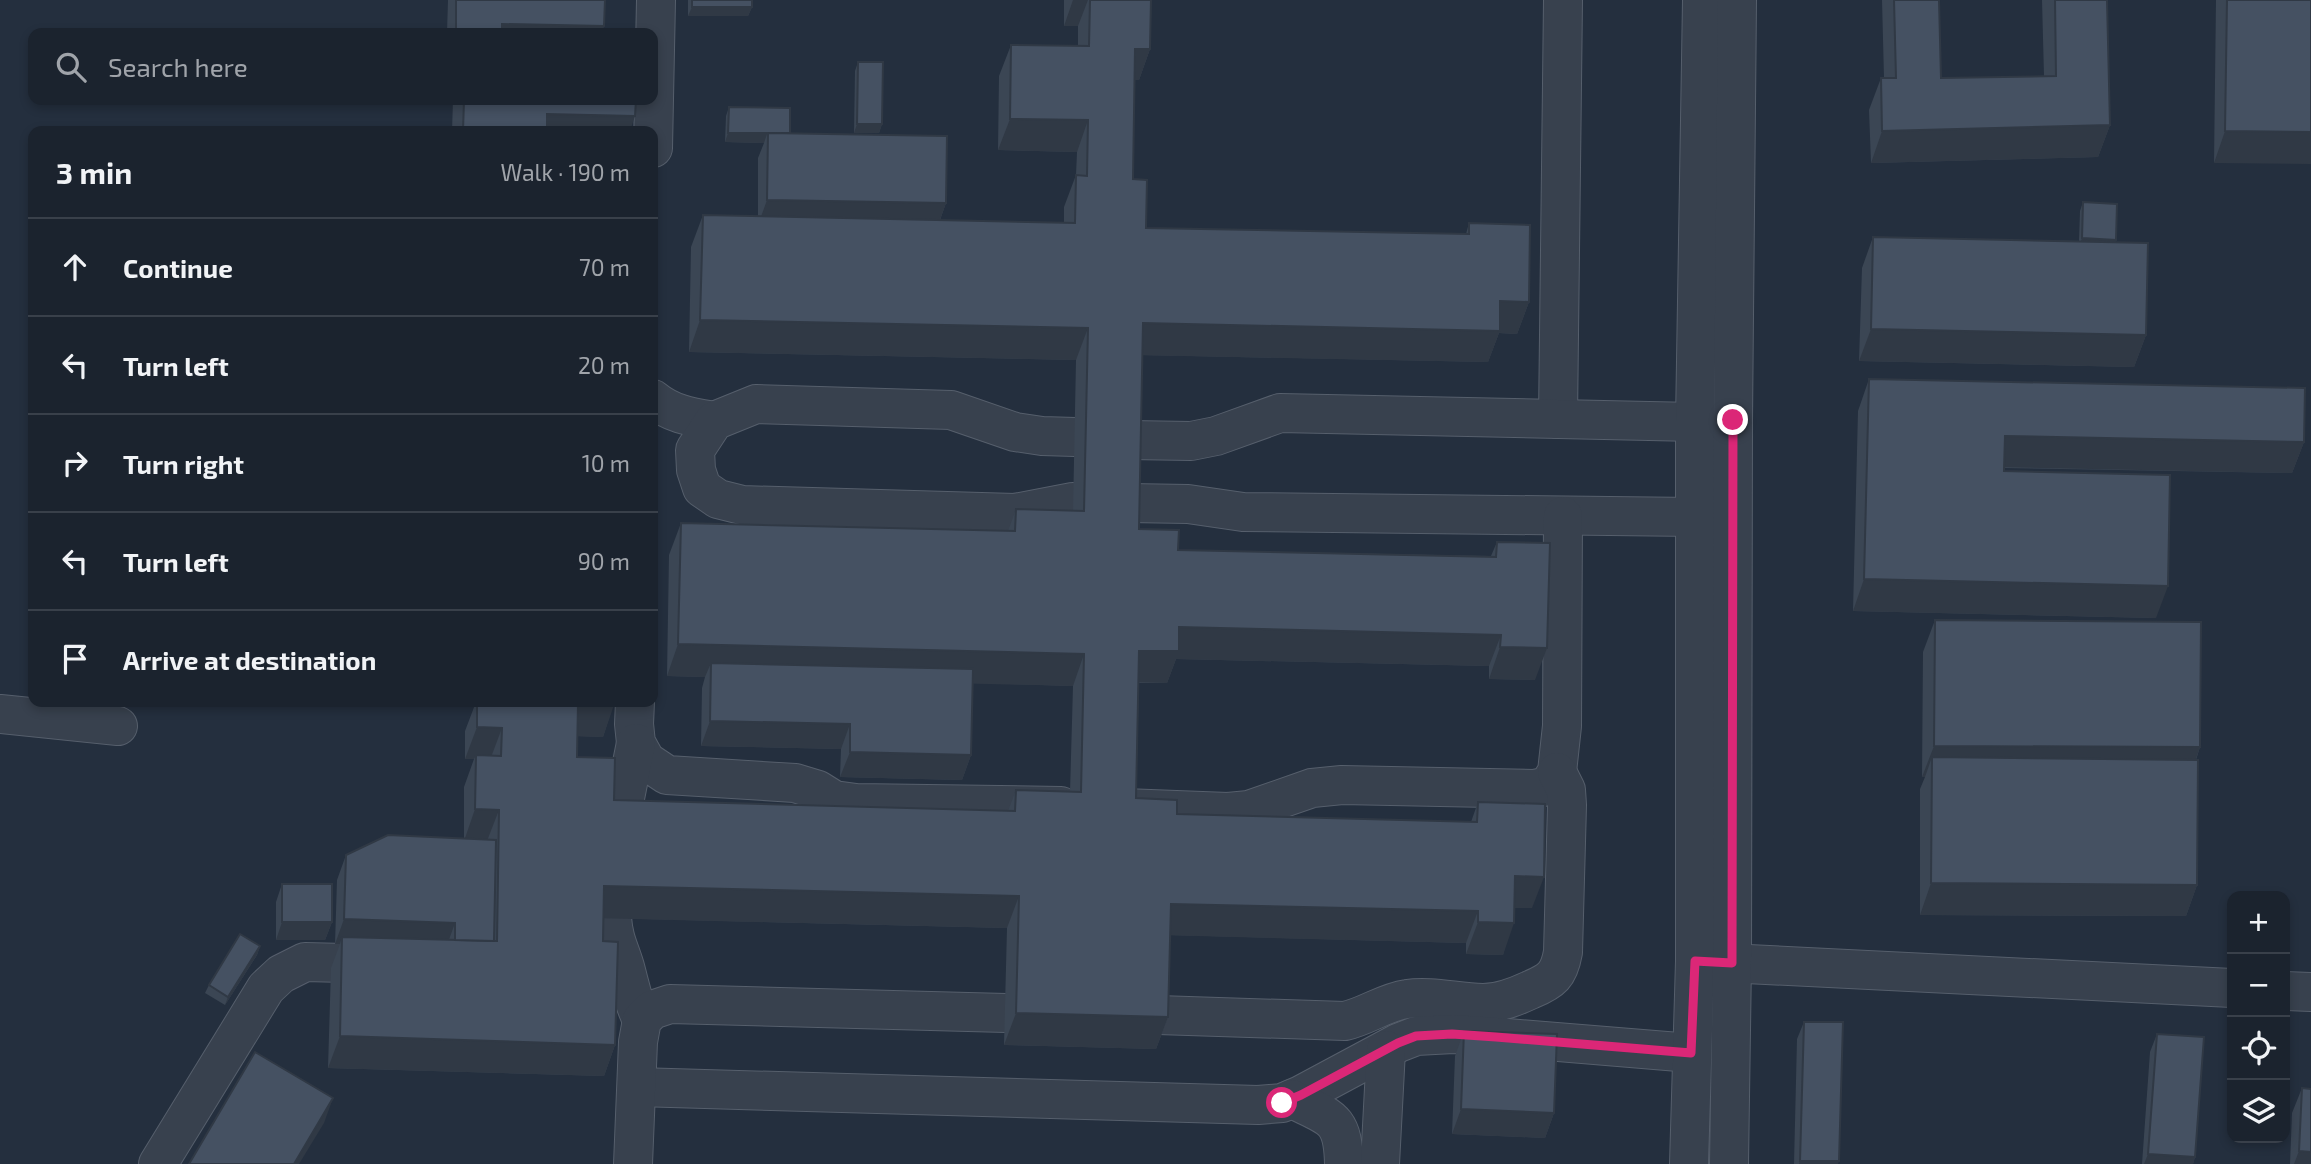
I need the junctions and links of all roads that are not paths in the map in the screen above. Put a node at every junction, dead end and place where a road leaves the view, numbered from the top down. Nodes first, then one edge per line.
1 (656, 0) edge
2 (1563, 0) edge
3 (1702, 0) edge
4 (1737, 0) edge
5 (655, 28) edge
6 (654, 105) edge
7 (653, 126) edge
8 (658, 403) edge
9 (1558, 419) junction
10 (714, 421) junction
11 (1695, 422) junction
12 (1075, 437) dead end
13 (1130, 440) edge
14 (1191, 441) junction
15 (1073, 502) dead end
16 (1129, 503) edge
17 (1188, 504) junction
18 (1563, 516) junction
19 (1695, 517) junction
20 (635, 707) edge
21 (0, 714) edge
22 (118, 726) dead end
23 (636, 743) junction
24 (1558, 772) junction
25 (618, 833) edge
26 (612, 918) edge
27 (1695, 961) junction
28 (1732, 963) junction
29 (416, 965) edge
30 (2227, 988) edge
31 (2290, 991) edge
32 (2311, 992) edge
33 (1006, 1013) dead end
34 (1158, 1015) edge
35 (642, 1020) junction
36 (1386, 1049) junction
37 (1691, 1053) junction
38 (637, 1087) junction
39 (1292, 1099) junction
40 (158, 1164) edge
41 (633, 1164) edge
42 (1344, 1164) edge
43 (1380, 1164) edge
44 (1689, 1164) edge
45 (1729, 1164) edge

1 - 5 street
2 - 9 street
3 - 11 street
4 - 28 street
6 - 7 street
8 - 10 street
9 - 11 street
9 - 14 street
10 - 12 street
10 - 15 street
11 - 19 street
13 - 14 street
14 - 17 street
16 - 17 street
17 - 18 street
18 - 19 street
18 - 24 street
19 - 27 street
20 - 23 street
21 - 22 street
23 - 24 street
23 - 25 street
24 - 34 street
26 - 35 street
27 - 28 street
27 - 37 street
28 - 30 street
28 - 45 street
29 - 40 street
31 - 32 street
33 - 35 street
35 - 38 street
36 - 37 street
36 - 39 street
36 - 43 street
37 - 44 street
38 - 39 street
38 - 41 street
39 - 42 street

